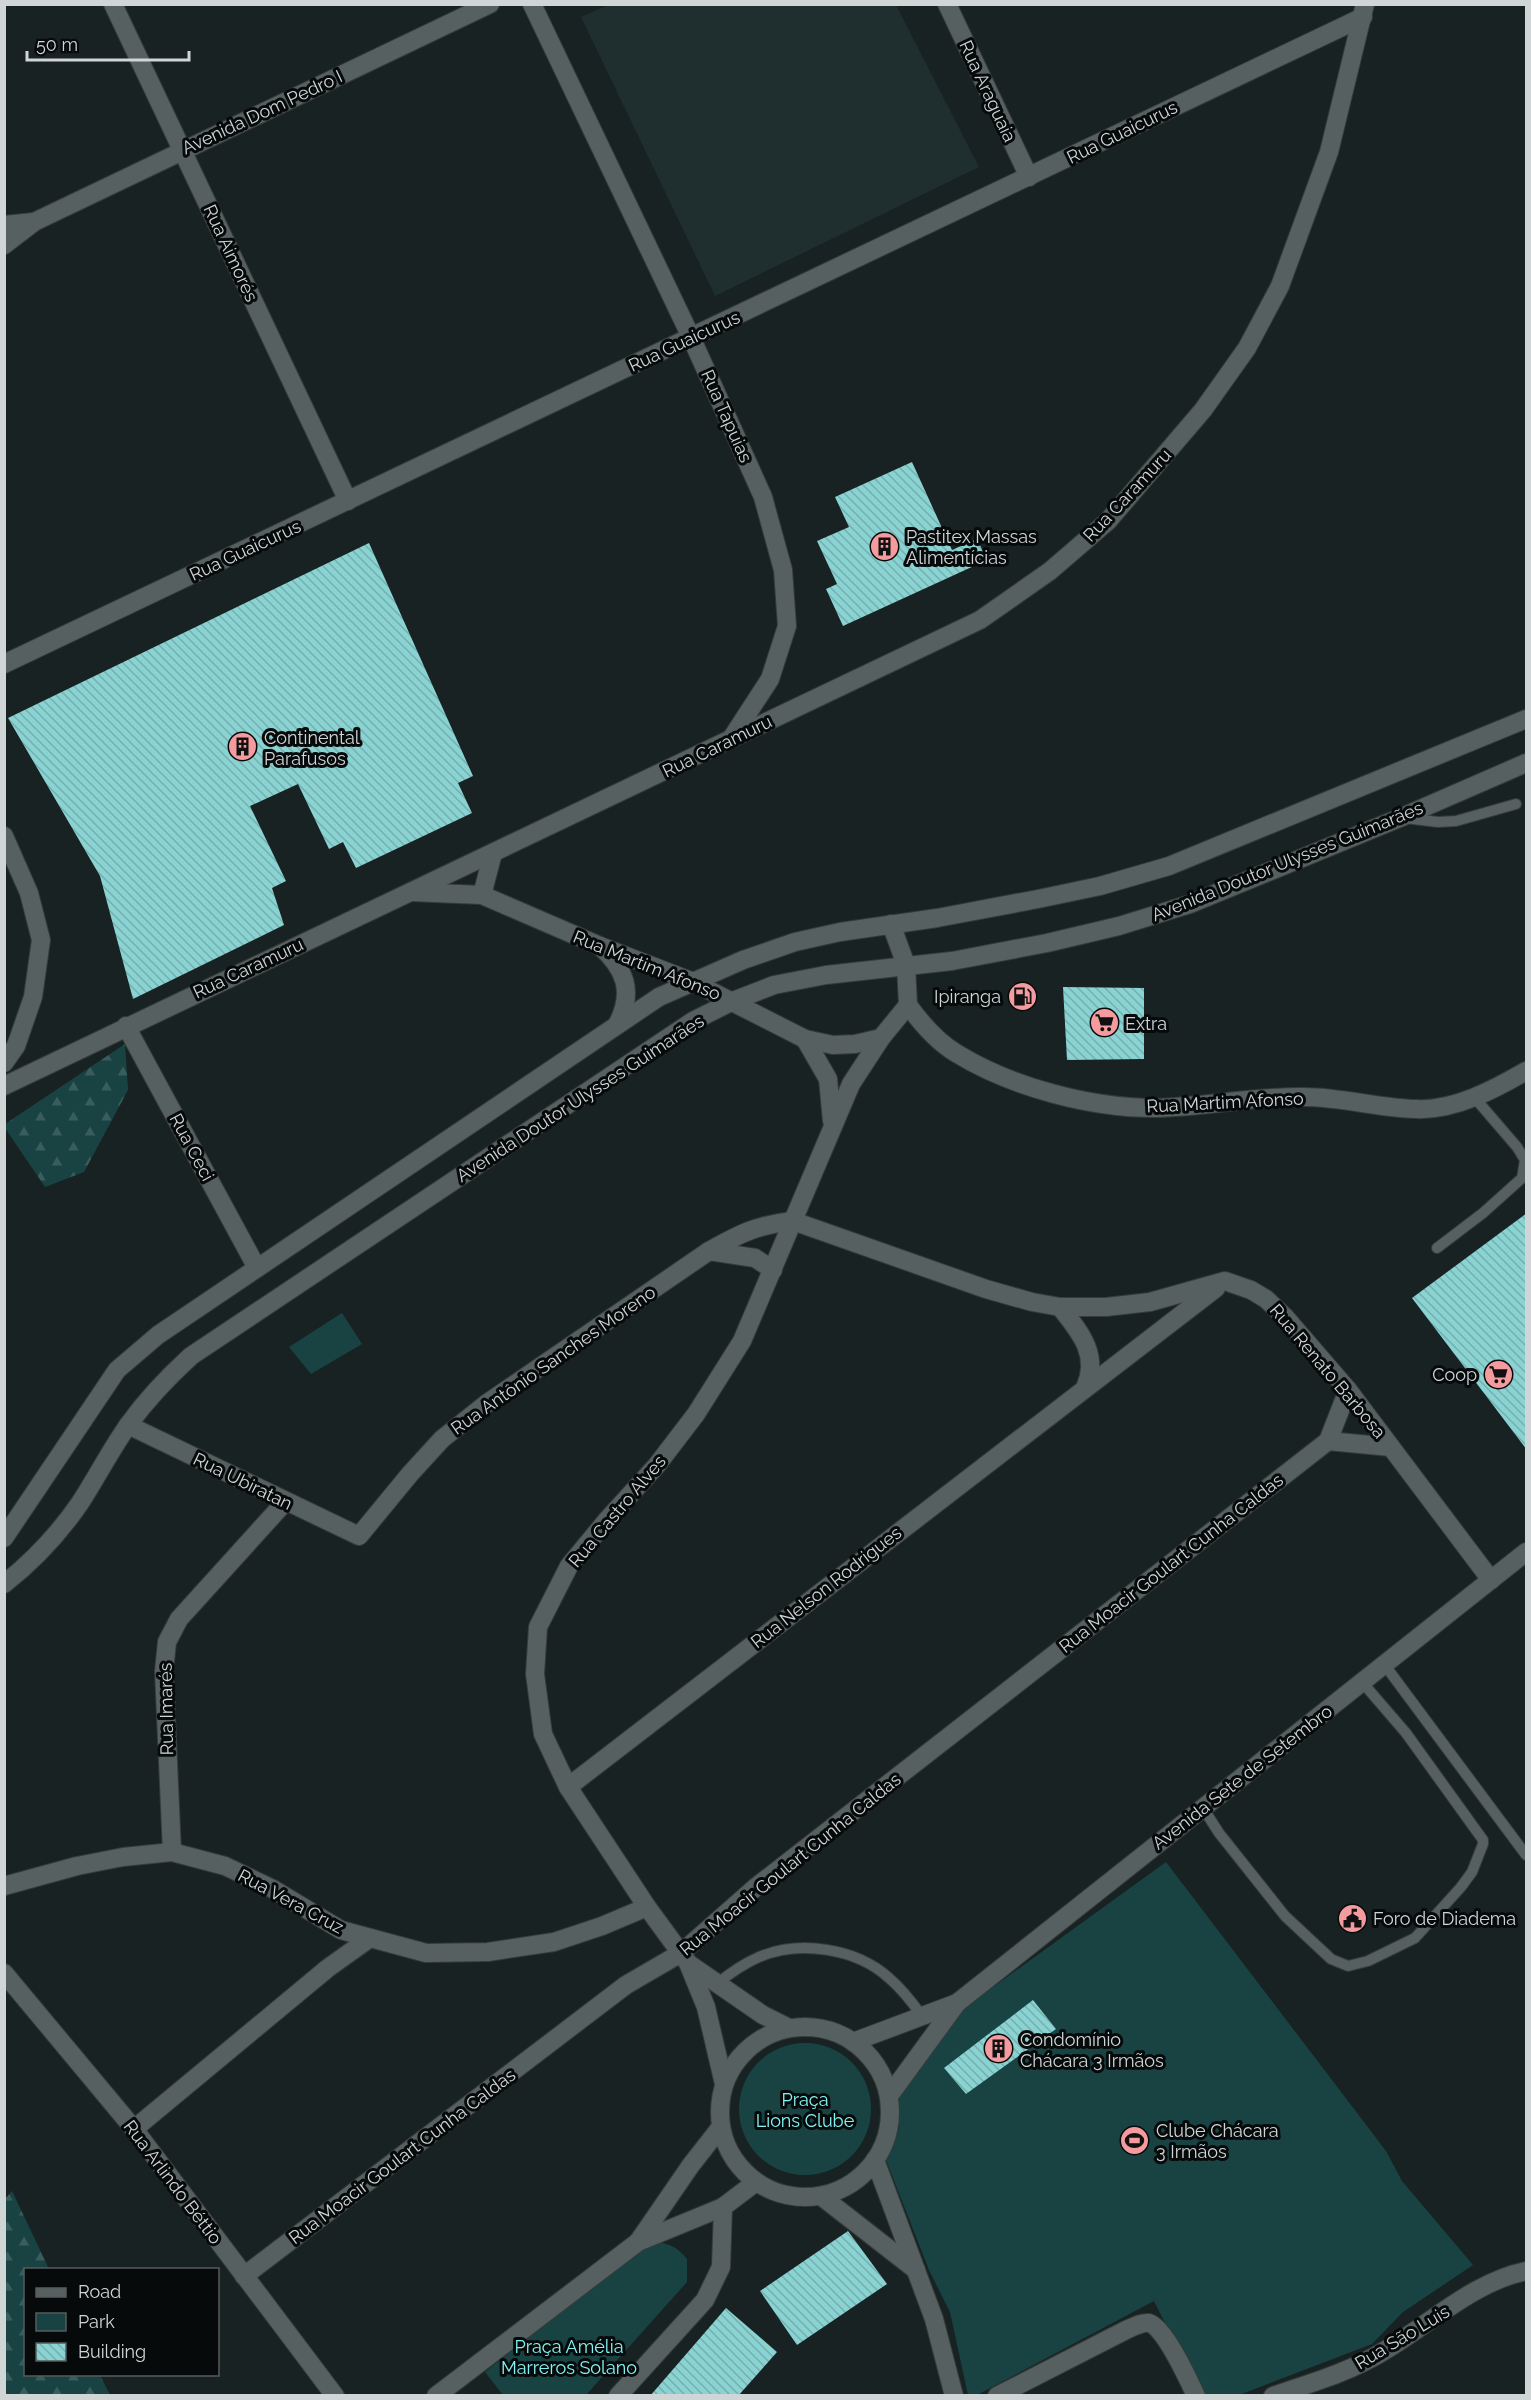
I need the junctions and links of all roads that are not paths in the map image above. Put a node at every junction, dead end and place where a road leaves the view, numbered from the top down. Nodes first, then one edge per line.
1 (113, 4) edge
2 (490, 4) edge
3 (532, 4) edge
4 (947, 4) edge
5 (1364, 11) edge
6 (182, 150) junction
7 (1029, 177) junction
8 (34, 222) junction
9 (4, 225) edge
10 (4, 245) edge
11 (691, 337) junction
12 (348, 501) junction
13 (4, 664) edge
14 (1527, 719) edge
15 (731, 738) junction
16 (1527, 763) edge
17 (1516, 804) dead end
18 (1402, 817) junction
19 (4, 836) edge
20 (493, 853) junction
21 (409, 891) junction
22 (482, 896) junction
23 (891, 924) junction
24 (600, 946) junction
25 (906, 965) junction
26 (691, 981) junction
27 (733, 1001) junction
28 (908, 1005) junction
29 (618, 1023) junction
30 (126, 1026) junction
31 (881, 1038) junction
32 (805, 1039) junction
33 (4, 1063) edge
34 (1527, 1071) edge
35 (4, 1086) edge
36 (1474, 1096) junction
37 (832, 1122) junction
38 (794, 1221) junction
39 (1437, 1248) dead end
40 (710, 1251) junction
41 (257, 1268) junction
42 (773, 1270) junction
43 (1225, 1281) junction
44 (1060, 1307) junction
45 (1085, 1388) junction
46 (1348, 1390) junction
47 (128, 1425) junction
48 (1328, 1441) junction
49 (1391, 1447) junction
50 (285, 1502) junction
51 (6, 1534) edge
52 (359, 1536) joint
53 (1527, 1552) edge
54 (1491, 1580) junction
55 (4, 1584) edge
56 (1384, 1664) junction
57 (1362, 1682) junction
58 (568, 1787) junction
59 (1203, 1808) junction
60 (172, 1852) junction
61 (1527, 1855) edge
62 (4, 1886) edge
63 (647, 1907) junction
64 (369, 1938) junction
65 (684, 1958) junction
66 (4, 1973) edge
67 (717, 1984) junction
68 (957, 2003) junction
69 (922, 2016) junction
70 (789, 2028) junction
71 (853, 2042) junction
72 (724, 2084) junction
73 (889, 2096) junction
74 (720, 2128) junction
75 (134, 2129) junction
76 (875, 2160) junction
77 (756, 2182) junction
78 (820, 2196) junction
79 (723, 2207) junction
80 (638, 2242) junction
81 (917, 2271) junction
82 (1527, 2271) edge
83 (244, 2276) junction
84 (335, 2396) edge
85 (436, 2396) edge
86 (618, 2396) edge
87 (954, 2396) edge
88 (997, 2396) edge
89 (1196, 2396) edge
90 (1274, 2396) edge

1 - 6 street, Rua Aimorés
2 - 6 street, Avenida Dom Pedro I
3 - 11 street, Rua Tapuias
4 - 7 street, Rua Araguaia
5 - 7 street, Rua Guaicurus
5 - 15 street, Rua Caramuru
6 - 8 street, Avenida Dom Pedro I
6 - 12 street, Rua Aimorés
7 - 11 street, Rua Guaicurus
8 - 9 street, Avenida Dom Pedro I
8 - 10 street, Avenida Dom Pedro I
11 - 12 street, Rua Guaicurus
11 - 15 street, Rua Tapuias
12 - 13 street, Rua Guaicurus
14 - 23 street, Avenida Doutor Ulysses Guimarães
15 - 20 street, Rua Caramuru
16 - 18 street, Avenida Doutor Ulysses Guimarães
17 - 18 lane
18 - 25 street, Avenida Doutor Ulysses Guimarães
19 - 33 street
20 - 21 street, Rua Caramuru
20 - 22 street
21 - 22 street, Rua Martim Afonso
21 - 30 street, Rua Caramuru
22 - 24 street, Rua Martim Afonso
23 - 25 street
23 - 26 street, Avenida Doutor Ulysses Guimarães
24 - 26 street, Rua Martim Afonso
24 - 29 street
25 - 27 street, Avenida Doutor Ulysses Guimarães
25 - 28 street
26 - 27 street, Rua Martim Afonso
26 - 29 street, Avenida Doutor Ulysses Guimarães
27 - 32 street, Rua Martim Afonso
27 - 47 street, Avenida Doutor Ulysses Guimarães
28 - 31 street, Rua Castro Alves
28 - 36 street, Rua Martim Afonso
29 - 41 street, Avenida Doutor Ulysses Guimarães
30 - 35 street, Rua Caramuru
30 - 41 street, Rua Ceci
31 - 32 street, Rua Martim Afonso
31 - 37 street, Rua Castro Alves
32 - 37 street, Rua Castro Alves
34 - 36 street, Rua Martim Afonso
36 - 39 lane
37 - 38 street, Rua Castro Alves
38 - 40 street, Rua Antônio Sanches Moreno
38 - 42 street, Rua Castro Alves
38 - 44 street
40 - 42 street
40 - 52 street, Rua Antônio Sanches Moreno
41 - 51 street, Avenida Doutor Ulysses Guimarães
42 - 58 street, Rua Castro Alves
43 - 44 street
43 - 45 street, Rua Nelson Rodrigues
43 - 46 street, Rua Renato Barbosa
44 - 45 street
45 - 58 street, Rua Nelson Rodrigues
46 - 48 street
46 - 49 street, Rua Renato Barbosa
47 - 50 street, Rua Ubiratan
47 - 55 street, Avenida Doutor Ulysses Guimarães
48 - 49 street
48 - 65 street, Rua Moacir Goulart Cunha Caldas
49 - 54 street, Rua Renato Barbosa
50 - 52 street, Rua Ubiratan
50 - 60 street, Rua Imarés
53 - 54 street, Avenida Sete de Setembro
54 - 56 street, Avenida Sete de Setembro
56 - 57 street, Avenida Sete de Setembro
56 - 61 lane
57 - 59 street, Avenida Sete de Setembro
57 - 59 lane
58 - 63 street, Rua Castro Alves
59 - 68 street, Avenida Sete de Setembro
60 - 62 street, Rua Vera Cruz
60 - 64 street, Rua Vera Cruz
63 - 64 street, Rua Vera Cruz
63 - 65 street, Rua Castro Alves
64 - 75 street
65 - 67 street, Rua Castro Alves
65 - 72 street, Rua Castro Alves
65 - 83 street, Rua Moacir Goulart Cunha Caldas
66 - 75 street, Rua Arlindo Béttio
67 - 69 lane
67 - 70 street, Rua Castro Alves
68 - 69 street, Avenida Sete de Setembro
68 - 73 street, Avenida Sete de Setembro
69 - 71 street, Avenida Sete de Setembro
70 - 71 street
70 - 72 street
71 - 73 street
72 - 74 street
73 - 76 street
74 - 77 street
74 - 80 street
75 - 83 street, Rua Arlindo Béttio
76 - 78 street
76 - 81 street
77 - 78 street
77 - 79 street
78 - 81 street
79 - 80 street
79 - 86 street
80 - 85 street
81 - 87 street
82 - 90 street, Rua São Luis
83 - 84 street, Rua Arlindo Béttio
88 - 89 street

